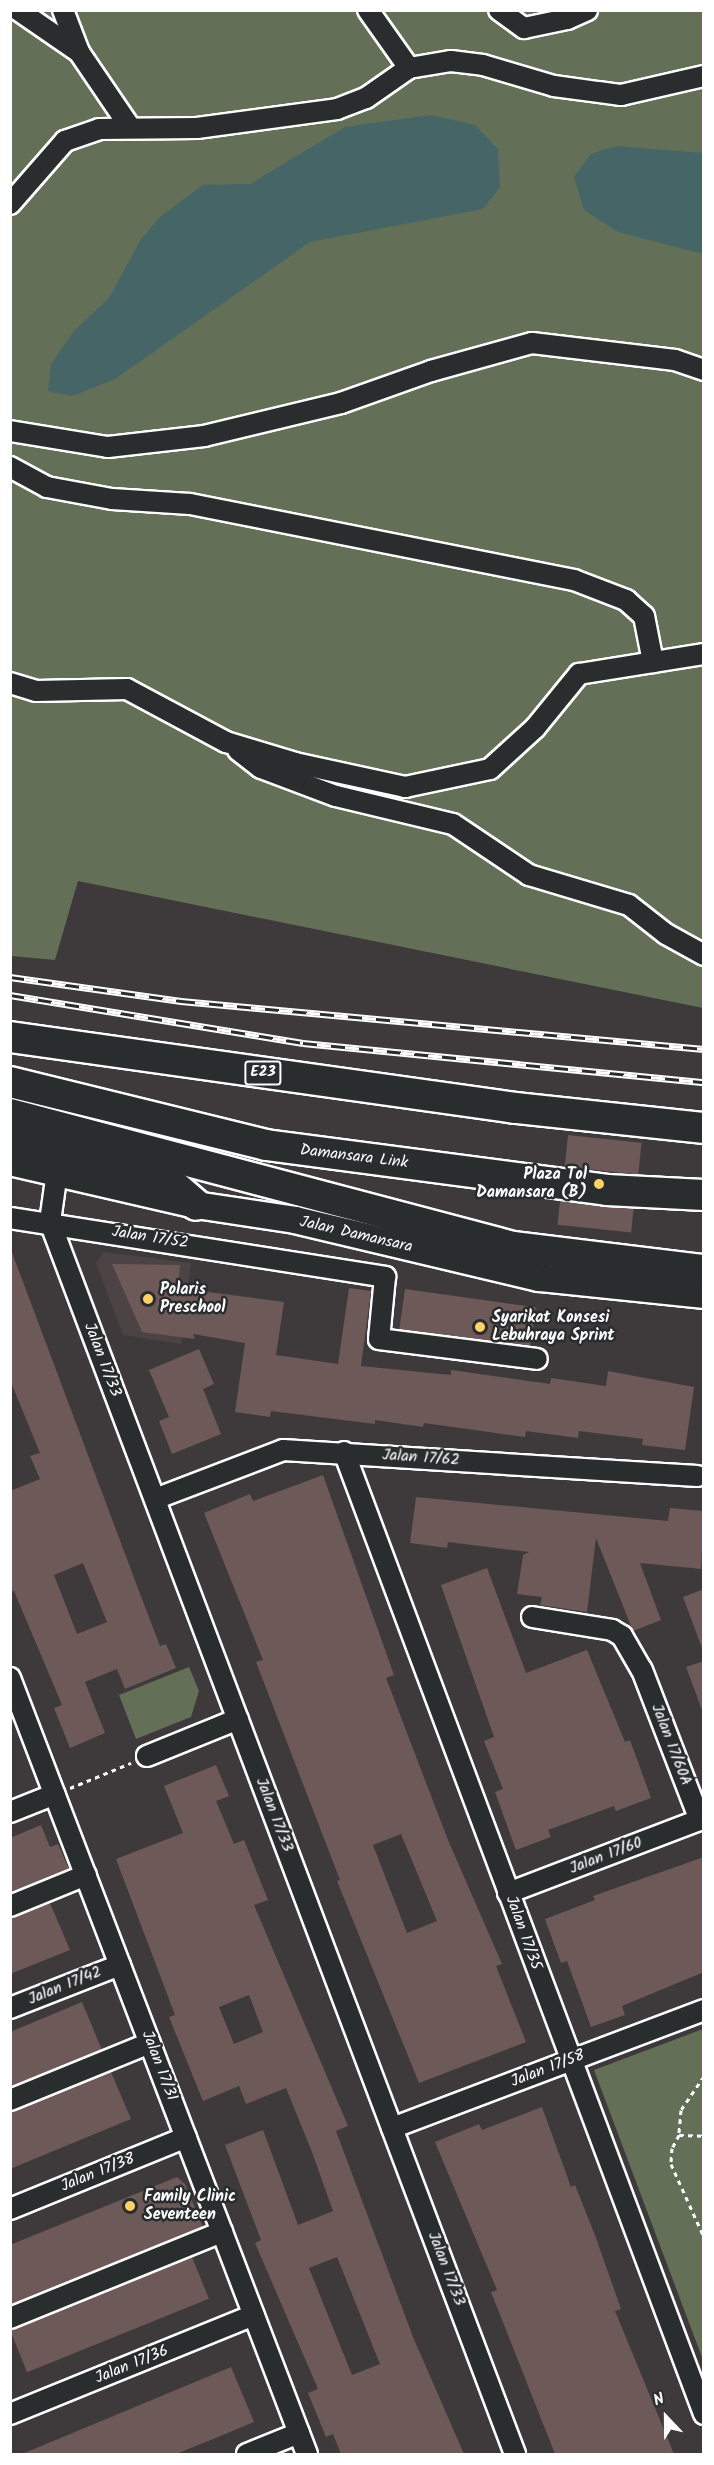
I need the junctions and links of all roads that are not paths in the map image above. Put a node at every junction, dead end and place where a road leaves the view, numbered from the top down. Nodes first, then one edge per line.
1 (18, 10) edge
2 (63, 10) edge
3 (368, 10) edge
4 (499, 10) edge
5 (587, 10) edge
6 (79, 52) junction
7 (409, 68) junction
8 (704, 76) edge
9 (130, 127) junction
10 (10, 204) edge
11 (704, 370) edge
12 (10, 431) edge
13 (10, 467) edge
14 (704, 654) edge
15 (653, 662) junction
16 (10, 683) edge
17 (226, 742) junction
18 (704, 955) edge
19 (10, 1037) edge
20 (10, 1082) edge
21 (10, 1114) edge
22 (704, 1128) edge
23 (10, 1135) edge
24 (10, 1162) edge
25 (57, 1172) junction
26 (704, 1195) edge
27 (196, 1205) junction
28 (10, 1218) edge
29 (50, 1222) junction
30 (704, 1270) edge
31 (704, 1295) edge
32 (537, 1359) dead end
33 (344, 1452) junction
34 (697, 1476) dead end
35 (155, 1499) junction
36 (532, 1617) dead end
37 (10, 1678) edge
38 (17, 1713) edge
39 (238, 1719) junction
40 (147, 1756) road end
41 (55, 1794) junction
42 (10, 1812) edge
43 (702, 1819) edge
44 (86, 1875) junction
45 (508, 1893) junction
46 (10, 1906) edge
47 (120, 1965) junction
48 (10, 2008) edge
49 (704, 2010) edge
50 (150, 2043) junction
51 (571, 2060) junction
52 (10, 2100) edge
53 (392, 2128) junction
54 (186, 2137) junction
55 (10, 2209) edge
56 (222, 2232) junction
57 (254, 2315) junction
58 (10, 2318) edge
59 (10, 2414) edge
60 (704, 2414) edge
61 (299, 2433) junction
62 (247, 2454) edge
63 (307, 2454) edge
64 (515, 2454) edge

1 - 6 street
2 - 6 street
3 - 7 street
4 - 5 street
6 - 9 street
7 - 8 street
7 - 9 street
9 - 10 street
11 - 12 street
13 - 15 street
14 - 15 street
15 - 17 street
16 - 17 street
17 - 18 street
19 - 22 highway, E23
20 - 26 highway, Damansara Link
21 - 30 highway
23 - 27 highway
24 - 25 main road, Jalan Damansara
25 - 27 main road, Jalan Damansara
25 - 29 street, Jalan 17/33
27 - 31 main road, Jalan Damansara
28 - 29 street, Jalan 17/52
29 - 32 street, Jalan 17/52
29 - 35 street, Jalan 17/33
33 - 34 street, Jalan 17/62
33 - 35 street, Jalan 17/62
33 - 45 street, Jalan 17/35
35 - 39 street, Jalan 17/33
36 - 43 street, Jalan 17/60A
37 - 38 street, Jalan 17/31
38 - 41 street, Jalan 17/31
39 - 40 street
39 - 53 street, Jalan 17/33
41 - 42 street
41 - 44 street, Jalan 17/31
43 - 45 street, Jalan 17/60
44 - 46 street
44 - 47 street, Jalan 17/31
45 - 51 street, Jalan 17/35
47 - 48 street, Jalan 17/42
47 - 50 street, Jalan 17/31
49 - 51 street, Jalan 17/58
50 - 52 street
50 - 54 street, Jalan 17/31
51 - 53 street, Jalan 17/58
51 - 60 street, Jalan 17/35
53 - 64 street, Jalan 17/33
54 - 55 street, Jalan 17/38
54 - 56 street, Jalan 17/31
56 - 57 street, Jalan 17/31
56 - 58 street
57 - 59 street, Jalan 17/36
57 - 61 street, Jalan 17/31
61 - 62 street
61 - 63 street, Jalan 17/31

